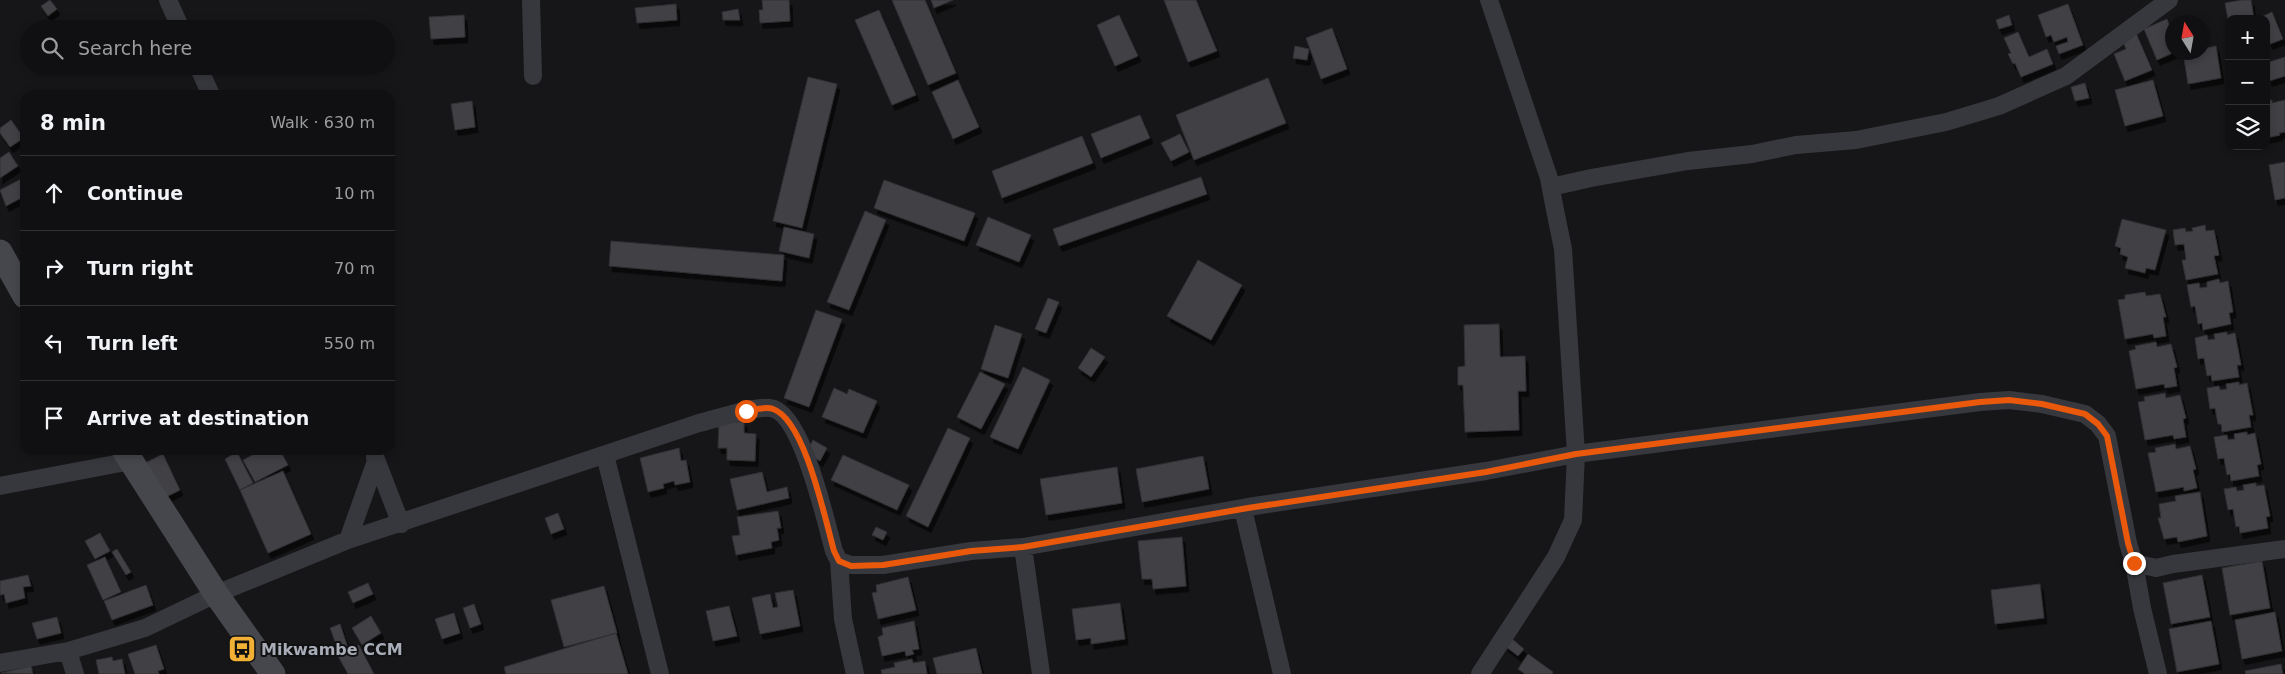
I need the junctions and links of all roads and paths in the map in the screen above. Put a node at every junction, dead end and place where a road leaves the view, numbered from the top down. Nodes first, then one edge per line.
1 (168, 0) edge
2 (531, 0) edge
3 (1489, 0) edge
4 (2169, 0) edge
5 (177, 20) edge
6 (202, 75) edge
7 (534, 76) dead end
8 (209, 90) edge
9 (1551, 187) junction
10 (0, 252) edge
11 (20, 287) edge
12 (1576, 454) junction
13 (128, 455) edge
14 (374, 455) edge
15 (605, 455) junction
16 (0, 486) edge
17 (1243, 509) junction
18 (401, 524) junction
19 (348, 540) junction
20 (1023, 547) junction
21 (2285, 549) edge
22 (839, 561) junction
23 (2134, 563) junction
24 (216, 594) junction
25 (68, 651) junction
26 (0, 662) edge
27 (75, 674) edge
28 (273, 674) edge
29 (660, 674) edge
30 (855, 674) edge
31 (1041, 674) edge
32 (1282, 674) edge
33 (1480, 674) edge
34 (2158, 674) edge

1 - 5 street
2 - 7 street
3 - 9 street
4 - 9 street
6 - 8 street
9 - 12 street
10 - 11 main road
12 - 17 street
12 - 23 street
12 - 33 street
13 - 16 street
13 - 24 main road
14 - 18 street
14 - 19 street
15 - 18 street
15 - 22 street
15 - 29 street
17 - 20 street
17 - 32 street
18 - 19 street
19 - 24 street
20 - 22 street
20 - 31 street
21 - 23 street
22 - 30 street
23 - 34 street
24 - 25 street
24 - 28 main road
25 - 26 street
25 - 27 street

